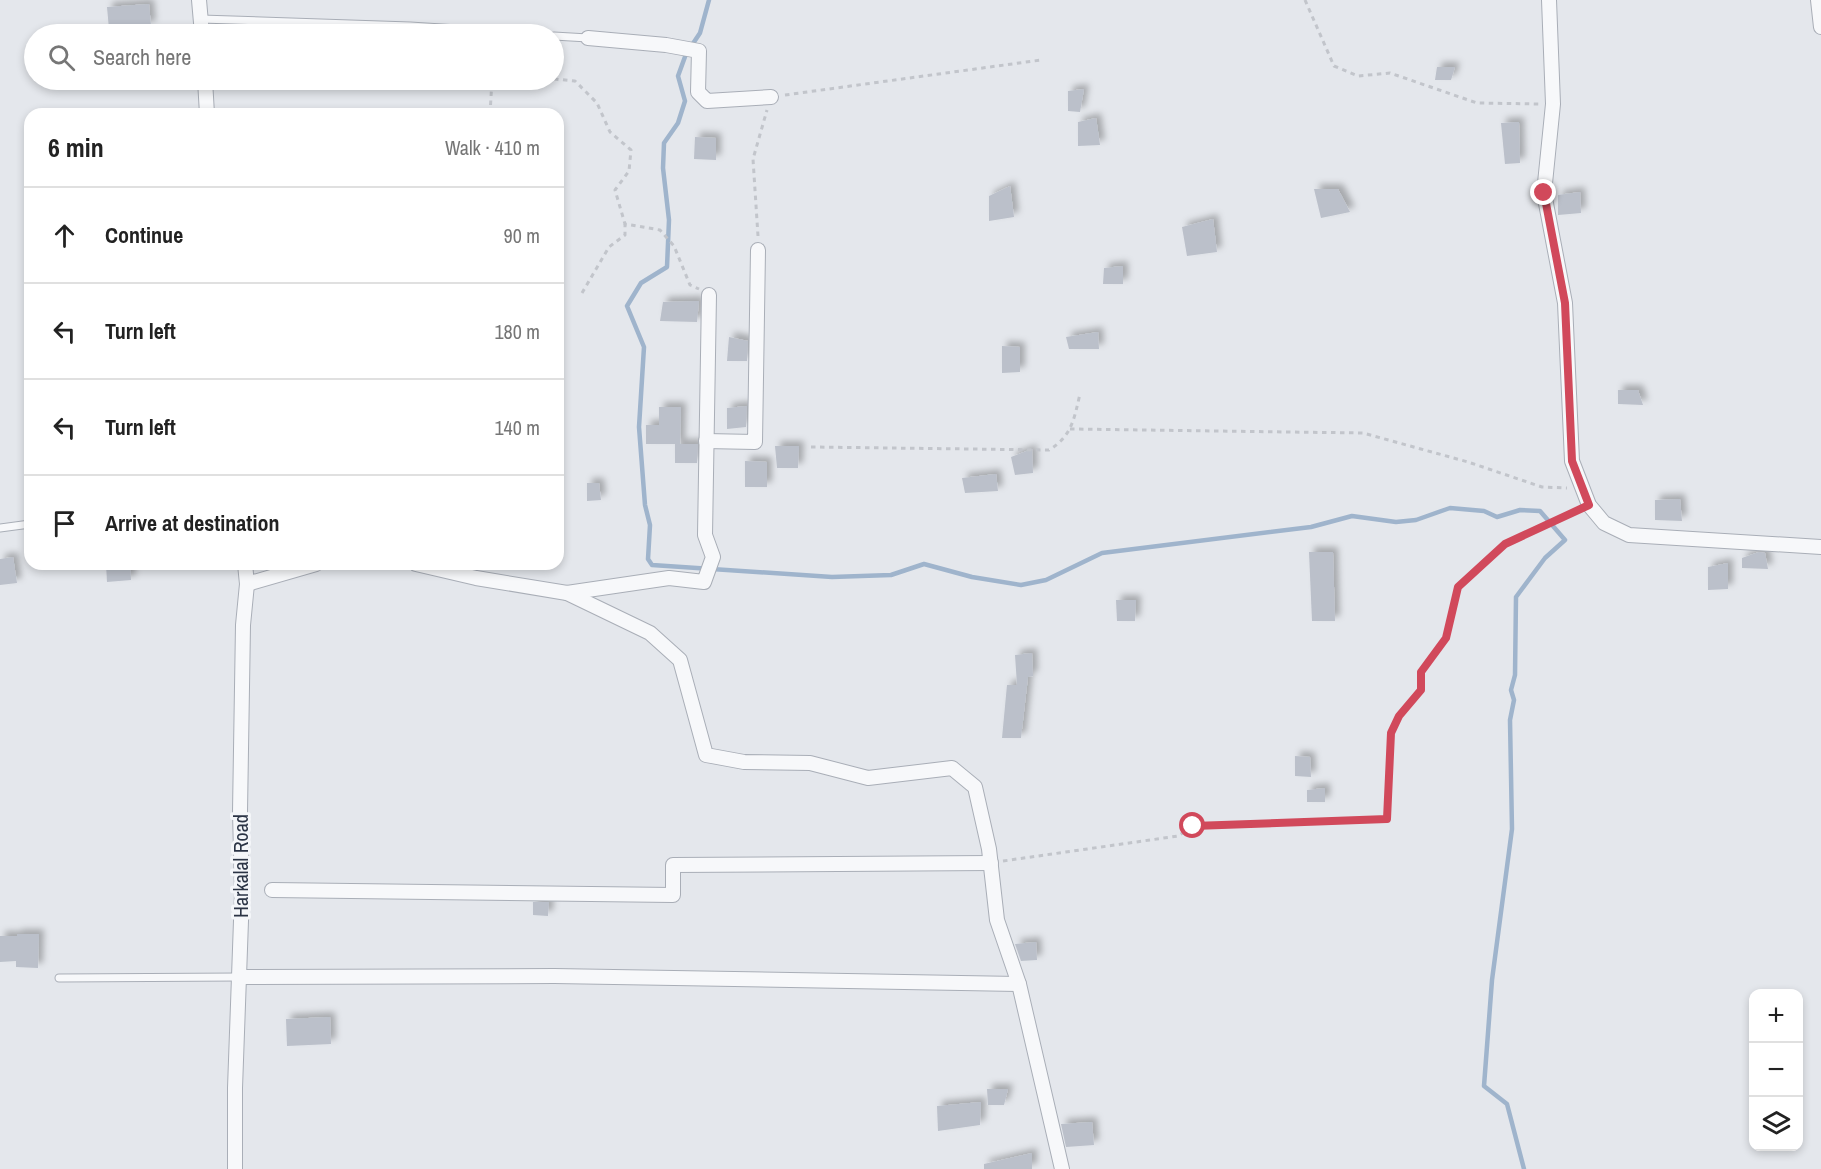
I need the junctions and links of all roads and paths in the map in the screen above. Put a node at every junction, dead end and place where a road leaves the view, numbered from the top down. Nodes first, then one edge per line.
1 (198, 0) edge
2 (1305, 0) edge
3 (1549, 0) edge
4 (1818, 0) edge
5 (201, 19) junction
6 (201, 24) edge
7 (350, 24) edge
8 (1821, 27) edge
9 (564, 37) edge
10 (588, 38) joint
11 (1041, 60) dead end
12 (564, 80) edge
13 (205, 90) edge
14 (491, 90) edge
15 (771, 97) junction
16 (1553, 104) junction
17 (206, 108) edge
18 (490, 108) edge
19 (625, 224) junction
20 (759, 250) joint
21 (582, 293) dead end
22 (709, 295) joint
23 (1080, 394) dead end
24 (1070, 429) junction
25 (706, 441) junction
26 (811, 447) dead end
27 (1581, 489) junction
28 (1589, 505) junction
29 (24, 525) edge
30 (0, 528) edge
31 (1821, 547) edge
32 (246, 570) edge
33 (295, 570) edge
34 (447, 570) edge
35 (247, 584) junction
36 (567, 593) junction
37 (991, 862) junction
38 (272, 890) dead end
39 (240, 977) junction
40 (59, 978) dead end
41 (1019, 984) junction
42 (236, 1169) edge
43 (1062, 1169) edge

1 - 5 street
2 - 16 path
3 - 16 street
4 - 8 street
5 - 6 street
5 - 7 lane
9 - 10 lane
10 - 15 street
11 - 15 path
12 - 19 path
13 - 17 street
14 - 18 path
15 - 20 path
16 - 27 street
19 - 21 path
19 - 22 path
20 - 25 street
22 - 25 street
23 - 24 path
24 - 26 path
24 - 27 path
25 - 36 street
27 - 28 street
28 - 31 street
28 - 37 path
29 - 30 lane
32 - 35 street, Harkalal Road
33 - 35 street
34 - 36 street
35 - 39 street, Harkalal Road
36 - 37 street
37 - 38 street
37 - 41 street
39 - 40 lane
39 - 41 street
39 - 42 street, Harkalal Road
41 - 43 street

